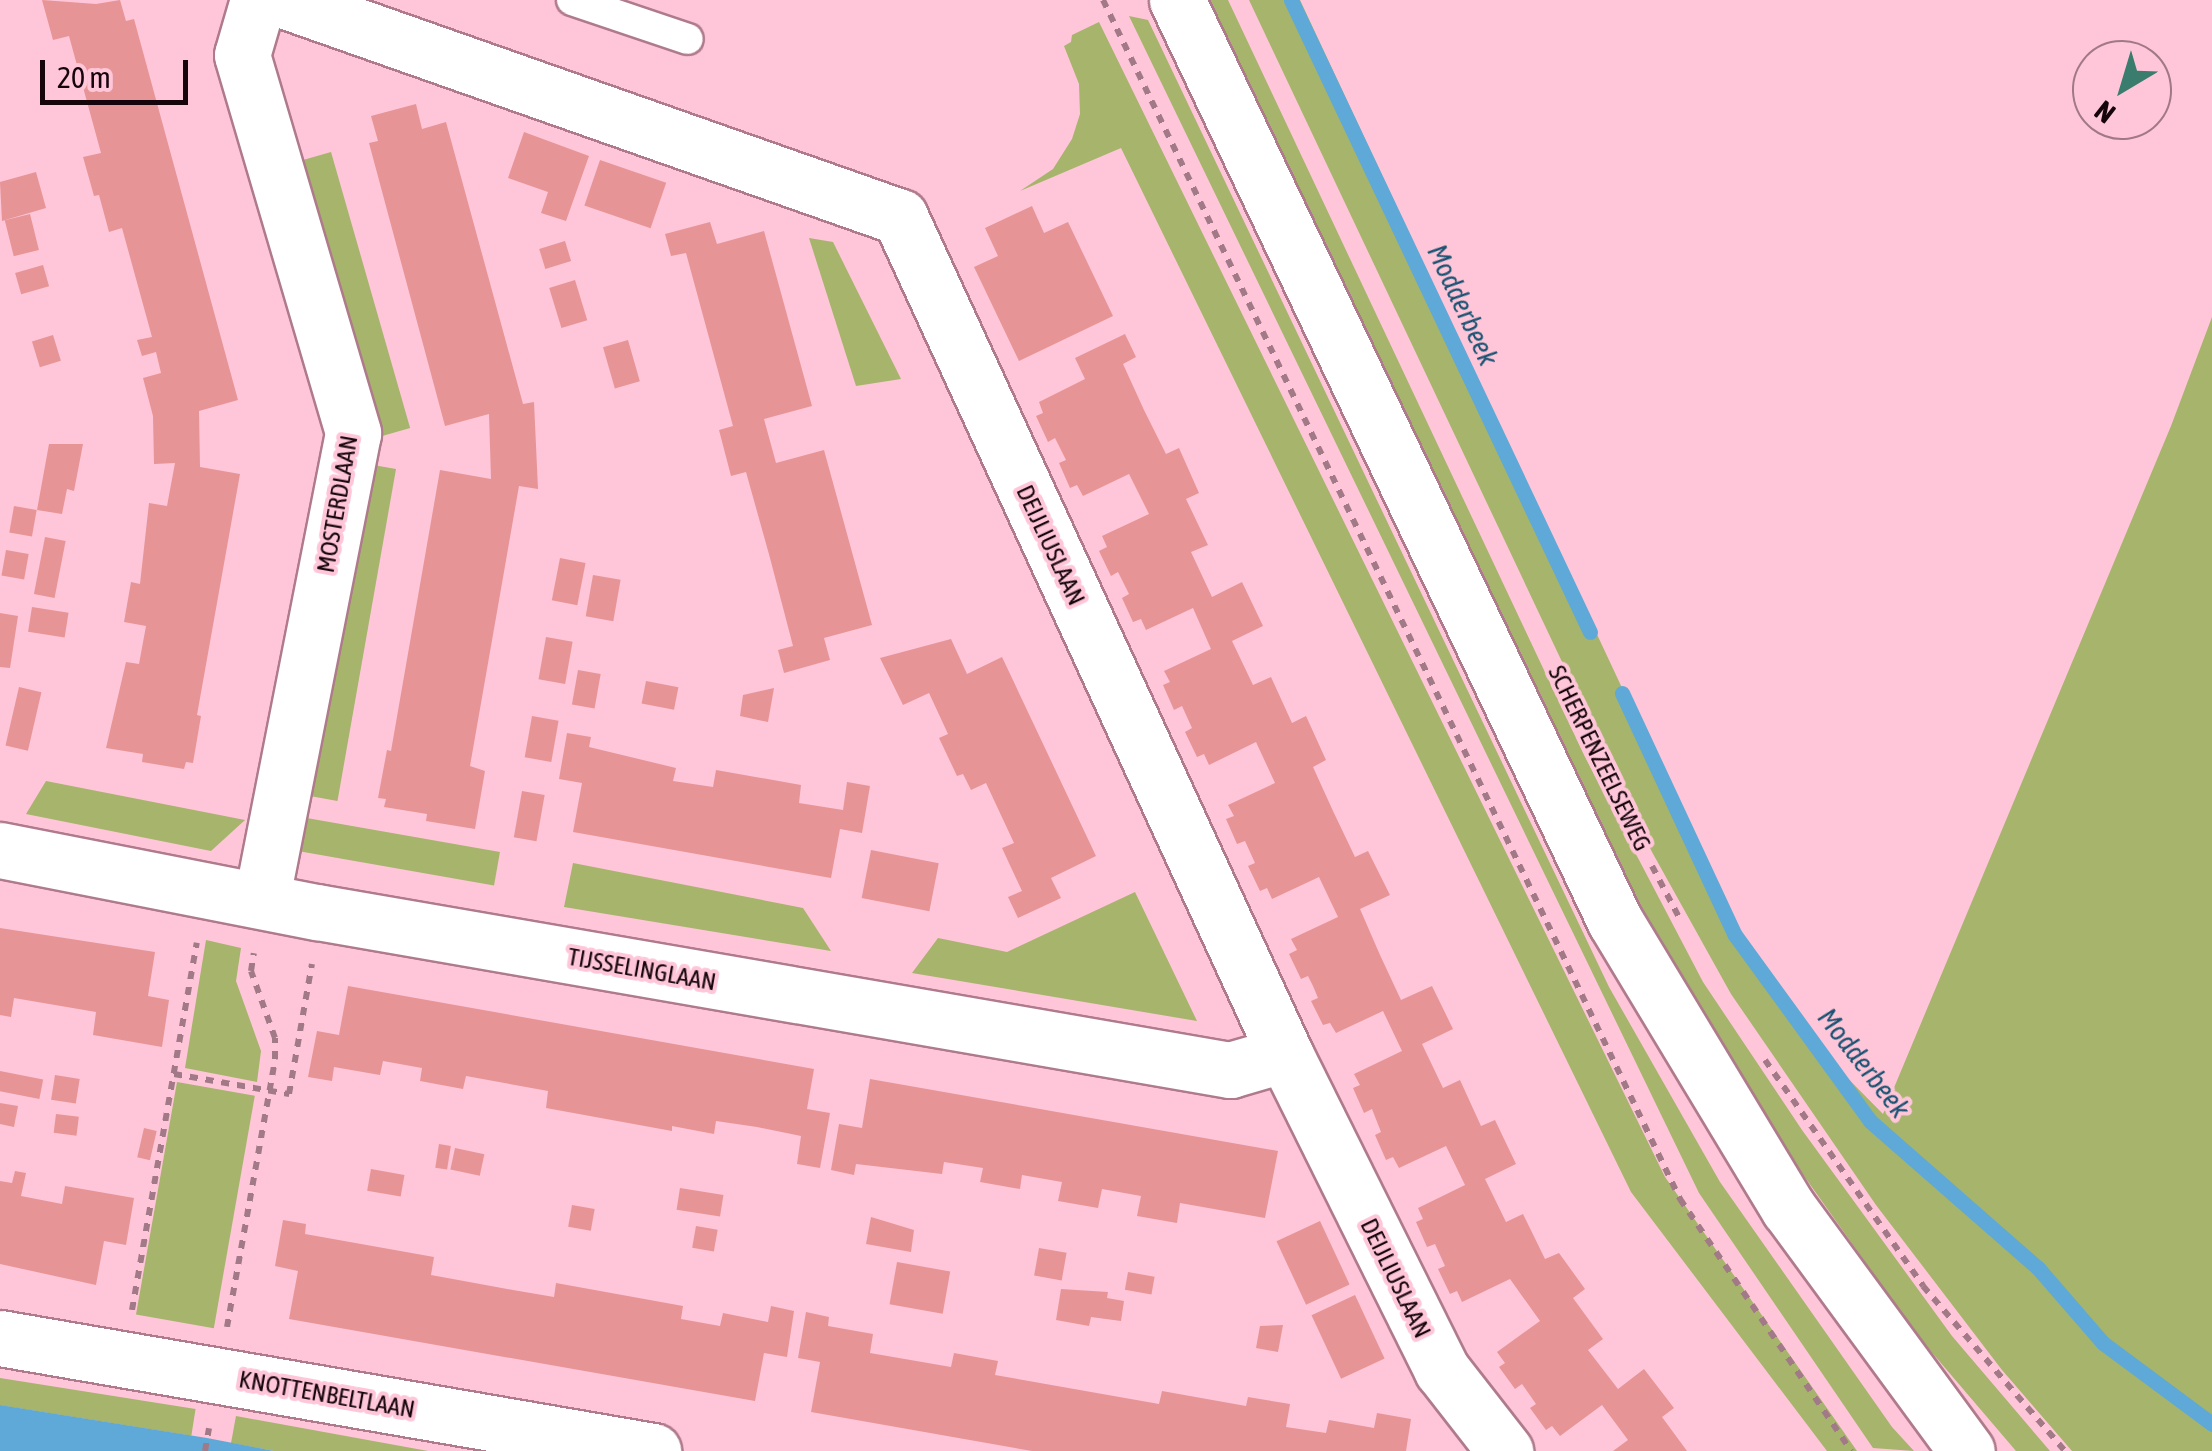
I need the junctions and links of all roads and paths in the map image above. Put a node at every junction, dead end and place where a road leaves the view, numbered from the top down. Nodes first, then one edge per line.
1 (258, 0) edge
2 (283, 0) edge
3 (572, 0) edge
4 (1103, 0) edge
5 (1177, 0) edge
6 (688, 40) dead end
7 (0, 850) edge
8 (1644, 850) dead end
9 (261, 900) junction
10 (200, 928) dead end
11 (1688, 933) dead end
12 (315, 949) dead end
13 (1756, 1047) dead end
14 (1285, 1054) junction
15 (174, 1074) junction
16 (269, 1091) junction
17 (130, 1320) dead end
18 (0, 1338) edge
19 (218, 1376) junction
20 (654, 1451) edge
21 (1505, 1451) edge
22 (1851, 1451) edge
23 (1967, 1451) edge
24 (2065, 1451) edge

1 - 9 street, MOSTERDLAAN
2 - 14 street, DEIJLIUSLAAN
3 - 6 lane
4 - 22 path
5 - 23 street
7 - 9 street, TIJSSELINGLAAN
8 - 11 path, SCHERPENZEELSEWEG
9 - 14 street, TIJSSELINGLAAN
9 - 16 path
10 - 15 path
12 - 16 path
13 - 24 path
14 - 21 street, DEIJLIUSLAAN
15 - 16 path
15 - 17 path
16 - 19 path
18 - 19 street, KNOTTENBELTLAAN
19 - 20 street, KNOTTENBELTLAAN

